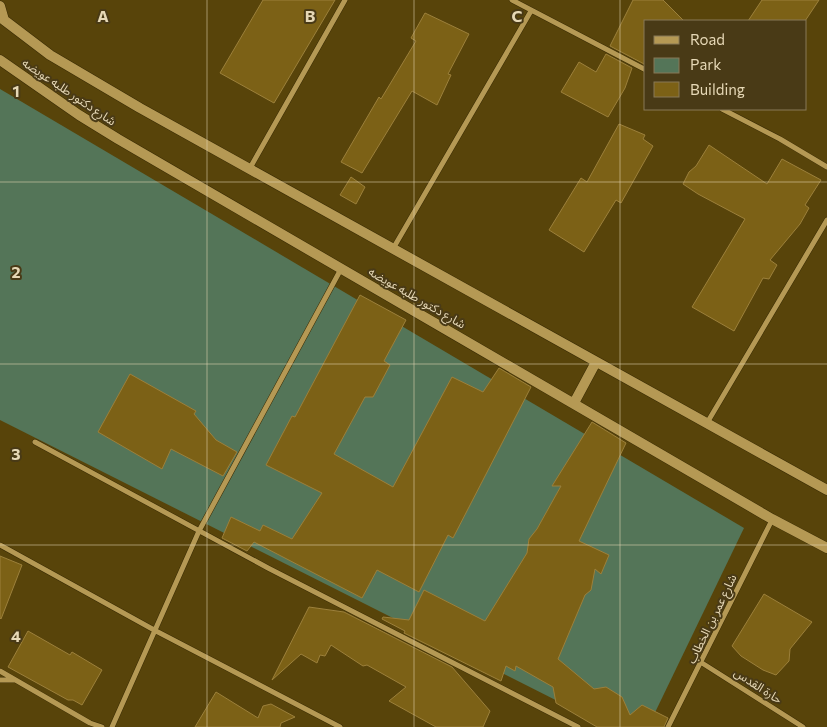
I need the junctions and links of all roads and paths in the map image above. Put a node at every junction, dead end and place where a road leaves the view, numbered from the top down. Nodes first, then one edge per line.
1 (346, 0) edge
2 (512, 0) edge
3 (0, 6) edge
4 (531, 11) junction
5 (2, 18) edge
6 (0, 60) edge
7 (644, 69) edge
8 (724, 110) edge
9 (827, 166) edge
10 (250, 168) junction
11 (827, 220) edge
12 (394, 247) junction
13 (341, 268) junction
14 (596, 362) junction
15 (574, 403) junction
16 (707, 423) junction
17 (35, 442) dead end
18 (827, 490) edge
19 (772, 519) junction
20 (199, 531) junction
21 (0, 545) edge
22 (827, 548) edge
23 (156, 631) junction
24 (702, 662) junction
25 (0, 671) edge
26 (0, 680) edge
27 (15, 680) junction
28 (102, 727) edge
29 (112, 727) edge
30 (340, 727) edge
31 (578, 727) edge
32 (668, 727) edge
33 (804, 727) edge

1 - 10 street
2 - 4 street
3 - 5 street
4 - 7 street
4 - 12 street
5 - 10 street, شارع دكتور طلبه عويضه
6 - 13 street, شارع دكتور طلبه عويضه
8 - 9 street
10 - 12 street, شارع دكتور طلبه عويضه
11 - 16 street
12 - 14 street, شارع دكتور طلبه عويضه
13 - 15 street, شارع دكتور طلبه عويضه
13 - 20 street
14 - 15 street
14 - 16 street, شارع دكتور طلبه عويضه
15 - 19 street, شارع دكتور طلبه عويضه
16 - 18 street, شارع دكتور طلبه عويضه
17 - 20 street
19 - 22 street, شارع دكتور طلبه عويضه
19 - 24 street, شارع عمر بن الخطاب
20 - 23 street
20 - 31 street
21 - 23 street
23 - 29 street
23 - 30 street
24 - 32 street, شارع عمر بن الخطاب
24 - 33 street, حارة القدس
25 - 27 street
26 - 27 street
27 - 28 street

